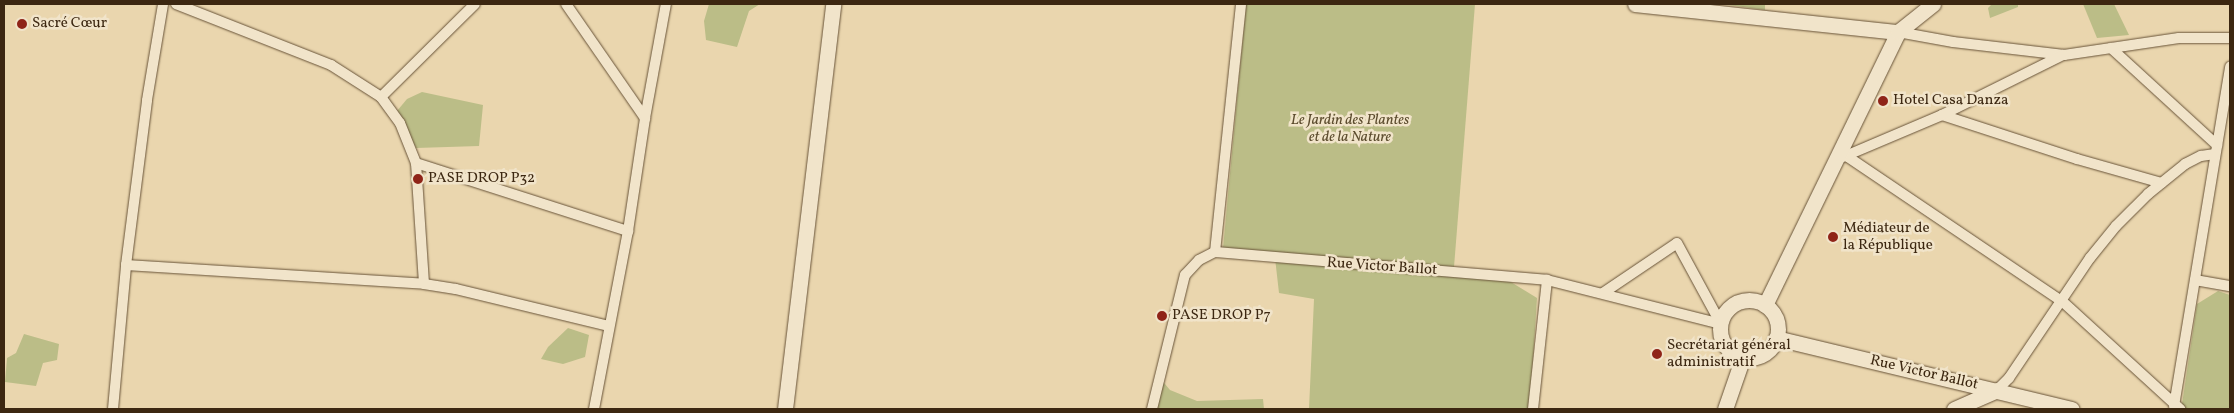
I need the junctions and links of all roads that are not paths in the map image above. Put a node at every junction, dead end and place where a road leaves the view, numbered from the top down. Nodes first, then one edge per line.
1 (163, 4) edge
2 (176, 4) edge
3 (475, 4) edge
4 (566, 4) edge
5 (666, 4) edge
6 (833, 4) edge
7 (1241, 4) edge
8 (1636, 4) edge
9 (1933, 4) edge
10 (1898, 32) junction
11 (2230, 38) edge
12 (2111, 48) junction
13 (2064, 55) junction
14 (2230, 67) edge
15 (381, 97) junction
16 (1942, 115) junction
17 (645, 118) junction
18 (2216, 150) junction
19 (1842, 157) junction
20 (416, 163) junction
21 (2162, 183) junction
22 (628, 231) junction
23 (1214, 252) junction
24 (126, 266) junction
25 (1547, 280) junction
26 (2195, 280) junction
27 (424, 284) junction
28 (2230, 286) edge
29 (1603, 293) junction
30 (2063, 302) junction
31 (1765, 306) junction
32 (1721, 324) junction
33 (609, 326) junction
34 (1776, 338) junction
35 (1743, 357) junction
36 (1997, 390) junction
37 (2176, 407) edge
38 (113, 409) edge
39 (594, 409) edge
40 (785, 409) edge
41 (1152, 409) edge
42 (1533, 409) edge
43 (1725, 409) edge
44 (1954, 409) edge
45 (2072, 409) edge

1 - 24 street
2 - 15 street
3 - 15 street
4 - 17 street
5 - 17 street
6 - 40 main road
7 - 23 street
8 - 10 main road
9 - 10 main road
10 - 13 street
10 - 19 main road
11 - 12 street
12 - 13 street
12 - 18 street
13 - 16 street
14 - 18 street
15 - 20 street
16 - 19 street
16 - 21 street
17 - 22 street
18 - 21 street
18 - 26 street
19 - 30 street
19 - 31 main road
20 - 22 street
20 - 27 street
21 - 30 street
22 - 33 street
23 - 25 street, Rue Victor Ballot
23 - 41 street
24 - 27 street
24 - 38 street
25 - 29 street, Rue Victor Ballot
25 - 42 street
26 - 28 street
26 - 37 street
27 - 33 street
29 - 32 street, Rue Victor Ballot
29 - 32 street
30 - 36 street
30 - 37 street
31 - 32 main road
31 - 34 main road
32 - 35 main road
33 - 39 street
34 - 35 main road
34 - 36 main road, Rue Victor Ballot
35 - 43 main road
36 - 44 main road
36 - 45 main road, Rue Victor Ballot

